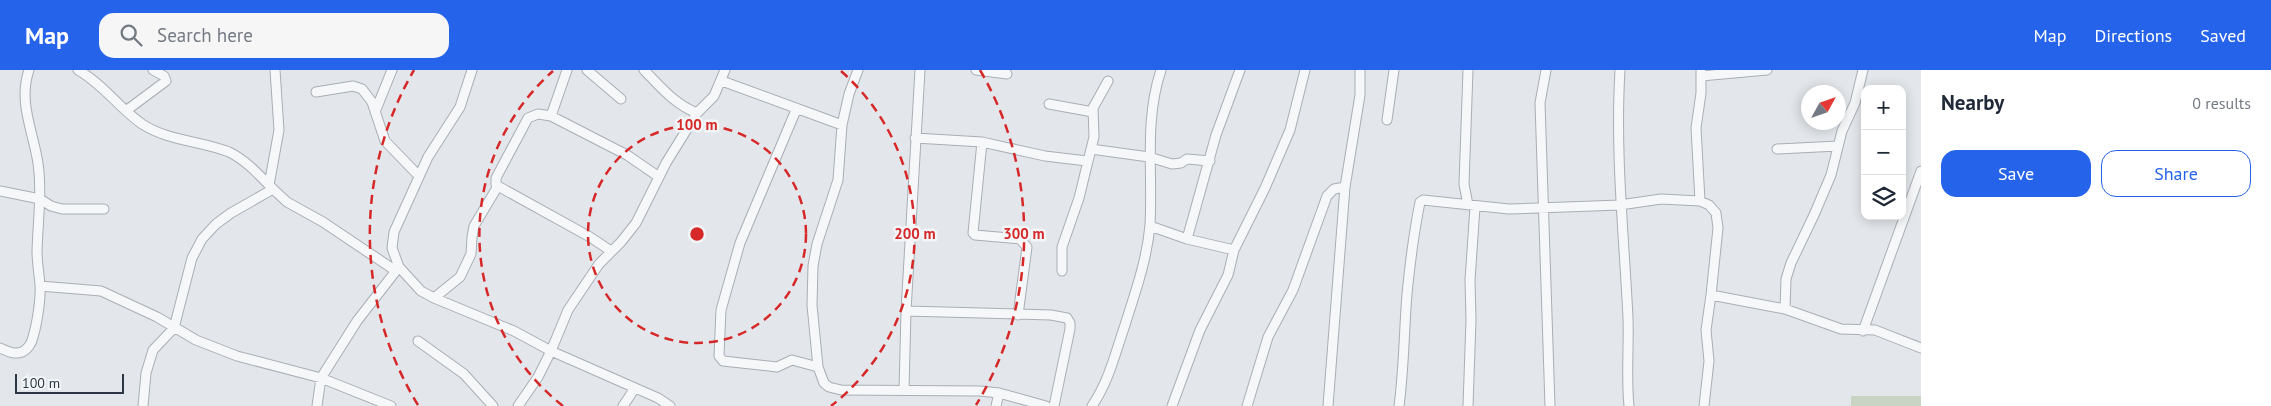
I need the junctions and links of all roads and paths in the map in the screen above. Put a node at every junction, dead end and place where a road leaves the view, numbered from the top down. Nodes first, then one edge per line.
1 (29, 70) edge
2 (78, 70) edge
3 (153, 70) edge
4 (275, 70) edge
5 (392, 70) edge
6 (567, 70) edge
7 (587, 70) edge
8 (644, 70) edge
9 (725, 70) edge
10 (858, 70) edge
11 (920, 70) edge
12 (976, 70) edge
13 (1161, 70) edge
14 (1240, 70) edge
15 (1305, 70) edge
16 (1360, 70) edge
17 (1394, 70) edge
18 (1468, 70) edge
19 (1546, 70) edge
20 (1620, 70) edge
21 (1767, 70) edge
22 (1863, 70) edge
23 (470, 71) edge
24 (1701, 73) edge
25 (1007, 74) dead end
26 (722, 81) junction
27 (1108, 81) dead end
28 (316, 92) dead end
29 (621, 99) dead end
30 (1048, 104) dead end
31 (127, 110) junction
32 (796, 110) junction
33 (375, 112) junction
34 (1093, 112) junction
35 (697, 113) junction
36 (551, 116) junction
37 (1387, 120) dead end
38 (842, 125) junction
39 (916, 138) junction
40 (982, 142) junction
41 (1838, 146) junction
42 (1777, 148) dead end
43 (1091, 149) junction
44 (1149, 157) junction
45 (1088, 160) junction
46 (1210, 162) junction
47 (1921, 171) edge
48 (418, 175) junction
49 (659, 177) junction
50 (498, 186) junction
51 (1345, 186) junction
52 (271, 187) junction
53 (0, 191) edge
54 (40, 199) junction
55 (1700, 201) junction
56 (1620, 205) junction
57 (1471, 206) junction
58 (1544, 207) junction
59 (104, 209) dead end
60 (1150, 226) junction
61 (1187, 239) junction
62 (1234, 250) junction
63 (611, 251) junction
64 (397, 269) junction
65 (1062, 271) dead end
66 (40, 286) junction
67 (1711, 295) junction
68 (434, 298) junction
69 (1785, 309) junction
70 (906, 311) junction
71 (1018, 315) junction
72 (174, 328) junction
73 (1863, 331) junction
74 (418, 341) dead end
75 (0, 348) edge
76 (1921, 348) edge
77 (551, 351) junction
78 (818, 367) junction
79 (321, 378) junction
80 (635, 388) junction
81 (904, 390) junction
82 (999, 393) junction
83 (143, 406) edge
84 (317, 406) edge
85 (391, 406) edge
86 (494, 406) edge
87 (518, 406) edge
88 (622, 406) edge
89 (670, 406) edge
90 (996, 406) edge
91 (1046, 406) edge
92 (1054, 406) edge
93 (1092, 406) edge
94 (1172, 406) edge
95 (1247, 406) edge
96 (1328, 406) edge
97 (1399, 406) edge
98 (1468, 406) edge
99 (1550, 406) edge
100 (1629, 406) edge
101 (1704, 406) edge

1 - 54 street
2 - 31 street
3 - 31 street
4 - 52 street
5 - 33 street
6 - 36 street
7 - 29 street
8 - 35 street
9 - 26 street
10 - 38 street
11 - 39 street
12 - 25 street
13 - 44 street
14 - 46 street
15 - 62 street
16 - 51 street
17 - 37 street
18 - 57 street
19 - 58 street
20 - 56 street
21 - 24 street
22 - 41 street
23 - 48 street
24 - 55 street
26 - 32 street
26 - 35 street
27 - 34 street
28 - 33 street
30 - 34 street
31 - 52 street
32 - 38 street
32 - 78 street
33 - 48 street
34 - 43 street
35 - 49 street
36 - 49 street
36 - 50 street
38 - 78 street
39 - 40 street
39 - 70 street
40 - 45 street
40 - 71 street
41 - 42 street
41 - 69 street
43 - 44 street
43 - 45 street
44 - 46 street
44 - 60 street
45 - 65 street
46 - 61 street
47 - 73 street
48 - 64 street
49 - 63 street
50 - 63 street
50 - 68 street
51 - 95 street
51 - 96 street
52 - 64 street
52 - 72 street
53 - 54 street
54 - 59 street
54 - 66 street
55 - 56 street
55 - 67 street
56 - 58 street
56 - 100 street
57 - 58 street
57 - 97 street
57 - 98 street
58 - 99 street
60 - 61 street
60 - 93 street
61 - 62 street
62 - 94 street
63 - 77 street
64 - 68 street
64 - 79 street
66 - 72 street
66 - 75 street
67 - 69 street
67 - 101 street
68 - 77 street
69 - 73 street
70 - 71 street
70 - 81 street
71 - 92 street
72 - 79 street
72 - 83 street
73 - 76 street
74 - 86 street
77 - 80 street
77 - 87 street
78 - 81 street
79 - 84 street
79 - 85 street
80 - 88 street
80 - 89 street
81 - 82 street
82 - 90 street
82 - 91 street

